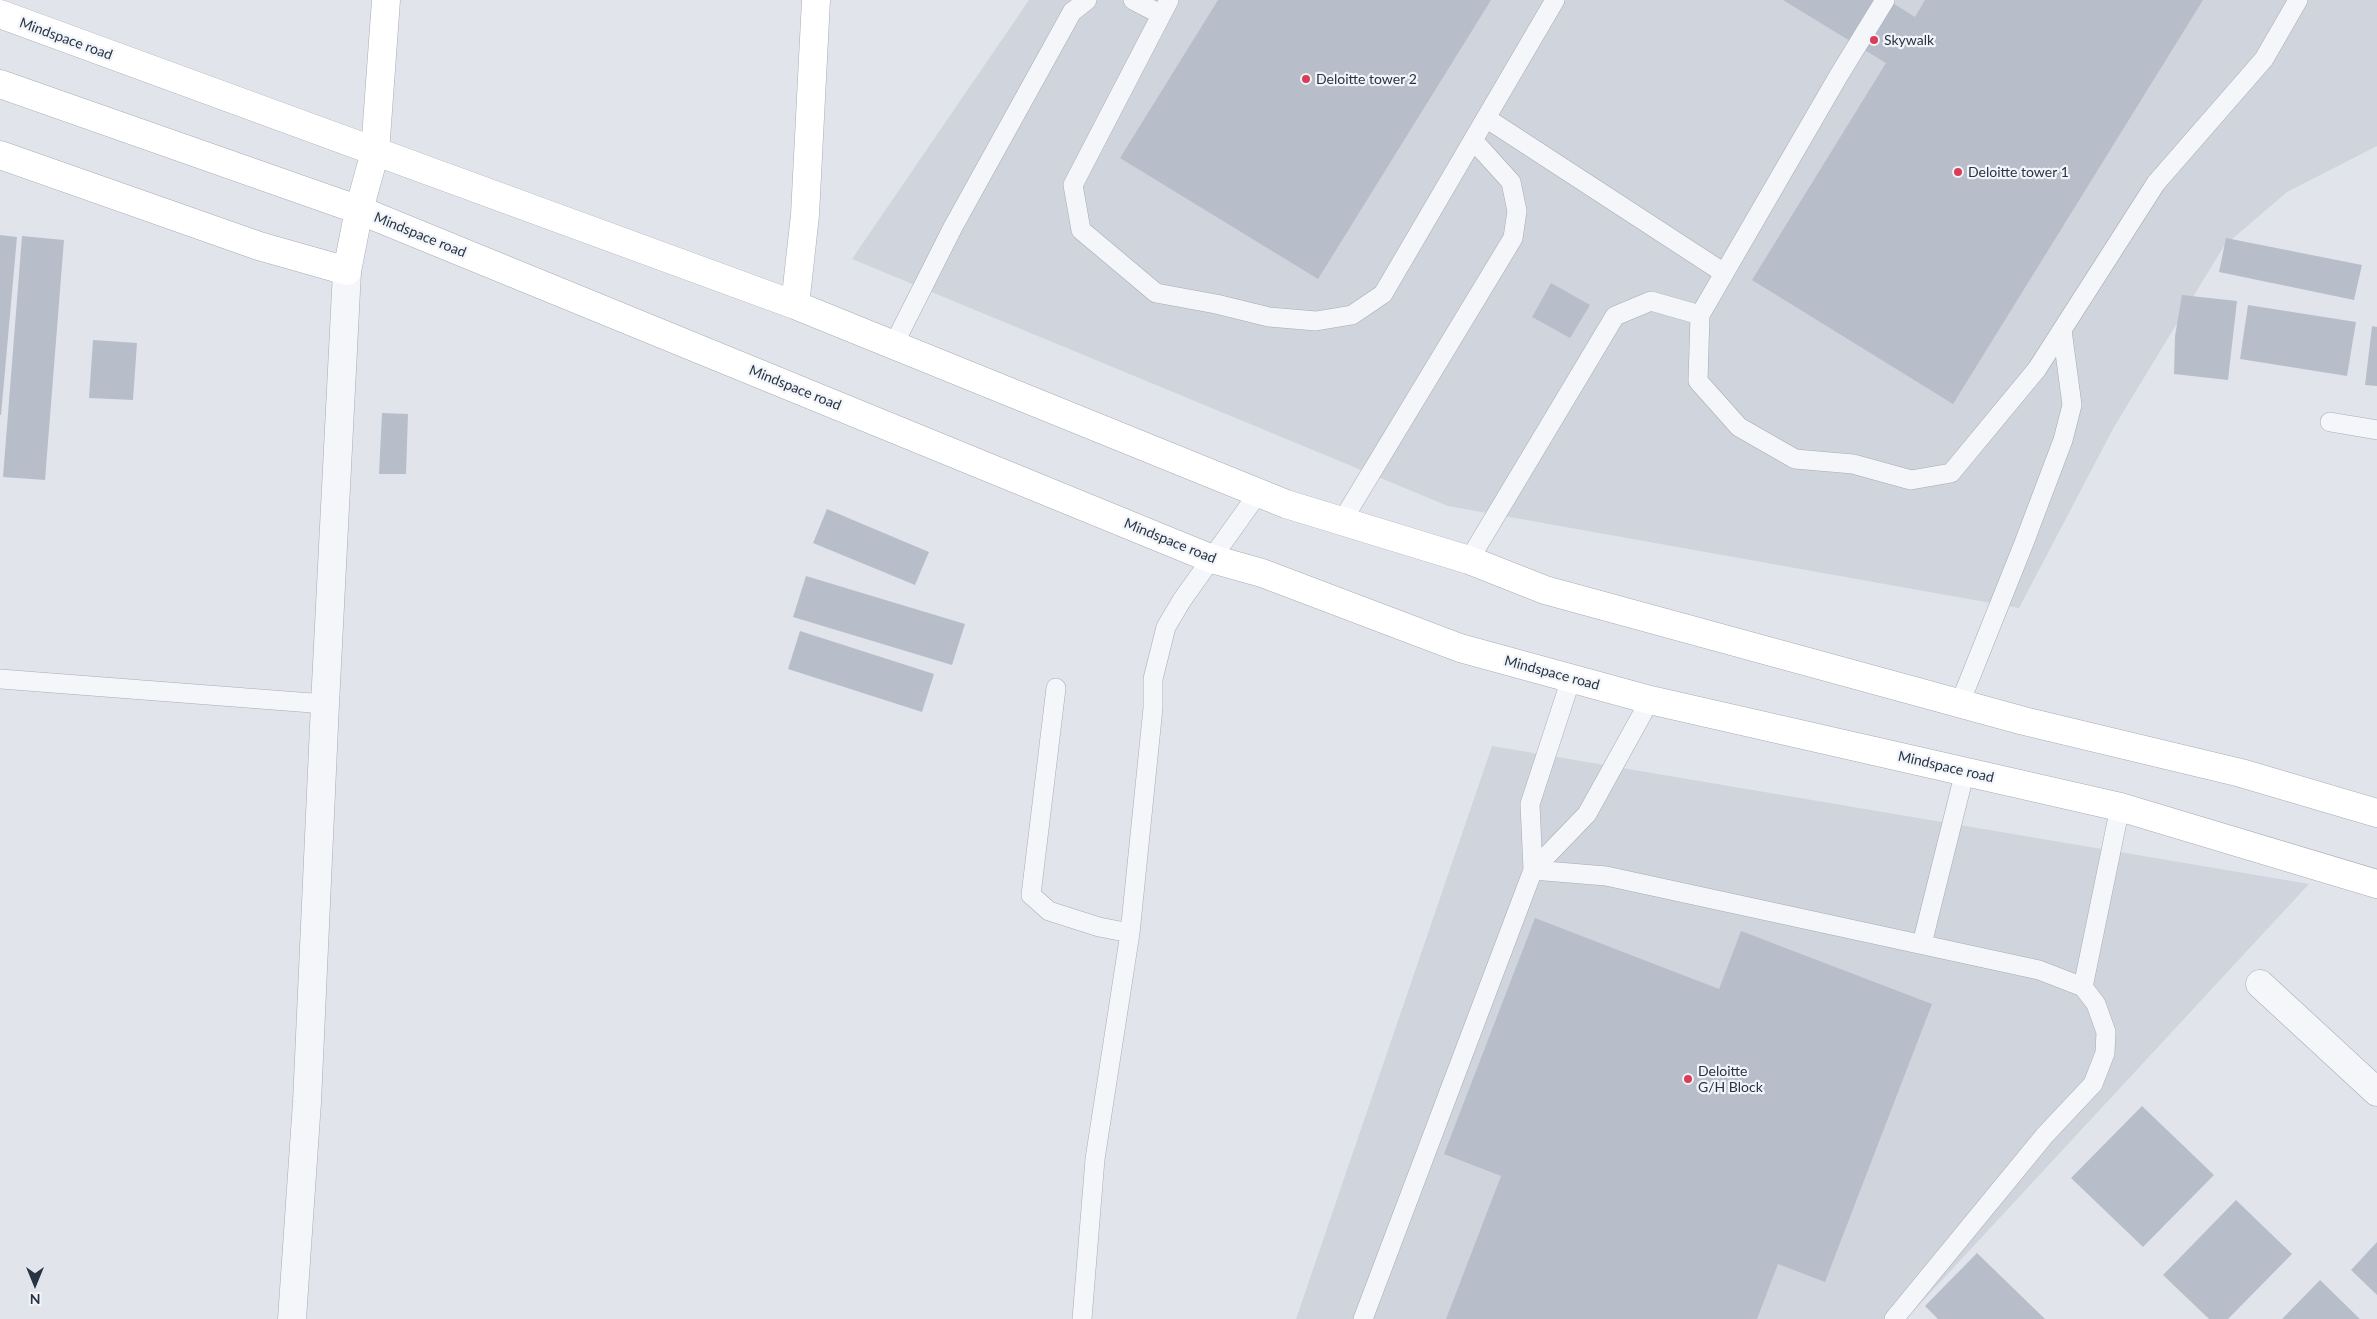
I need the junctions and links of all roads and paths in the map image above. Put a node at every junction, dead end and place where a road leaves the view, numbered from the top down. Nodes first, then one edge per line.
1 (386, 0) edge
2 (816, 0) edge
3 (1087, 0) edge
4 (1133, 0) edge
5 (1555, 0) edge
6 (1885, 0) edge
7 (2298, 0) edge
8 (1165, 7) edge
9 (0, 14) edge
10 (0, 84) edge
11 (1486, 118) junction
12 (1473, 140) junction
13 (375, 152) junction
14 (0, 155) edge
15 (359, 210) junction
16 (347, 271) junction
17 (1724, 273) junction
18 (795, 305) junction
19 (1700, 315) junction
20 (2062, 330) junction
21 (894, 344) junction
22 (2330, 422) dead end
23 (2377, 430) edge
24 (1258, 492) junction
25 (1342, 521) junction
26 (1212, 559) junction
27 (1469, 560) junction
28 (0, 679) edge
29 (1571, 679) junction
30 (1056, 688) dead end
31 (1650, 700) junction
32 (1960, 703) junction
33 (324, 704) junction
34 (1965, 771) junction
35 (2120, 807) junction
36 (2377, 813) edge
37 (1533, 870) junction
38 (2377, 884) edge
39 (1130, 933) junction
40 (1922, 944) junction
41 (2260, 984) dead end
42 (2084, 987) junction
43 (2377, 1092) edge
44 (292, 1319) edge
45 (1082, 1319) edge
46 (1363, 1319) edge
47 (1894, 1319) edge

1 - 13 main road
2 - 18 main road
3 - 21 lane
4 - 8 lane
5 - 11 lane
6 - 17 lane
7 - 20 lane
8 - 12 lane
9 - 13 main road, Mindspace road
10 - 15 main road, Mindspace road
11 - 12 lane
11 - 17 lane
12 - 25 lane
13 - 15 main road
13 - 18 main road, Mindspace road
14 - 16 main road
15 - 16 main road
15 - 26 main road, Mindspace road
16 - 33 street
17 - 19 lane
18 - 21 main road, Mindspace road
19 - 20 lane
19 - 27 lane
20 - 32 lane
21 - 24 main road, Mindspace road
22 - 23 lane
24 - 25 main road, Mindspace road
24 - 26 lane
25 - 27 main road, Mindspace road
26 - 29 main road, Mindspace road
26 - 39 lane
27 - 32 main road, Mindspace road
28 - 33 lane
29 - 31 main road, Mindspace road
29 - 37 lane
30 - 39 lane
31 - 34 main road, Mindspace road
31 - 37 lane
32 - 36 main road, Mindspace road
33 - 44 street
34 - 35 main road, Mindspace road
34 - 40 lane
35 - 38 main road, Mindspace road
35 - 42 lane
37 - 40 lane
37 - 46 lane
39 - 45 lane
40 - 42 lane
41 - 43 street
42 - 47 lane

